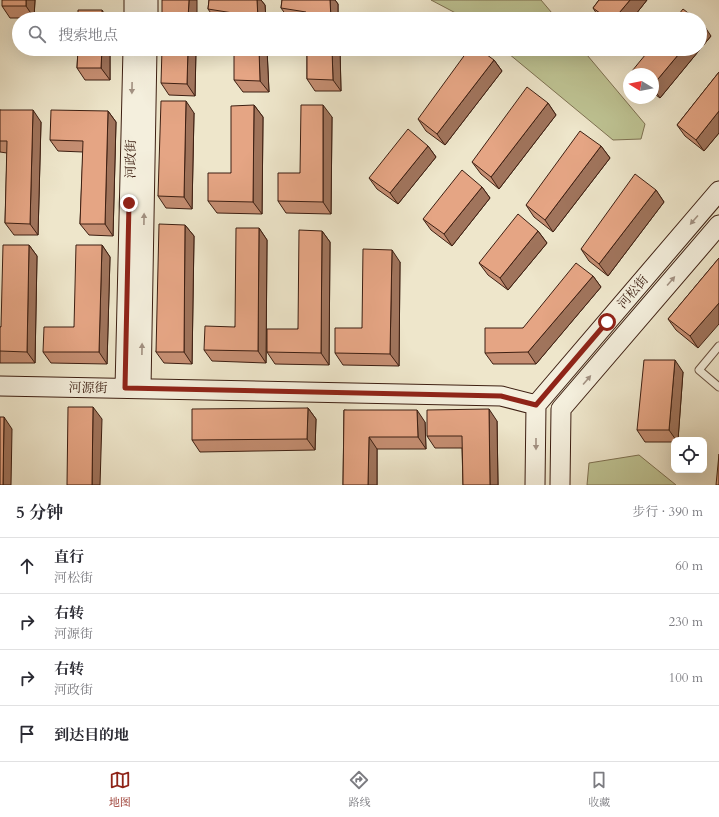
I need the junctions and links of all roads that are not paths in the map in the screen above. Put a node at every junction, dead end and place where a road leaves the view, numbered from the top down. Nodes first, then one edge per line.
1 (134, 0) edge
2 (148, 0) edge
3 (134, 12) edge
4 (148, 12) edge
5 (133, 56) edge
6 (147, 56) edge
7 (719, 191) edge
8 (719, 225) edge
9 (719, 346) edge
10 (0, 386) edge
11 (719, 387) edge
12 (133, 388) junction
13 (536, 405) junction
14 (535, 485) edge
15 (560, 485) edge

1 - 3 street
2 - 4 street
5 -> 12 street, 河政街
12 -> 6 street, 河政街
7 -> 13 street, 河松街
15 -> 8 street, 河松街
9 - 11 lane
10 - 12 street, 河源街
12 - 13 street, 河源街
13 -> 14 street

